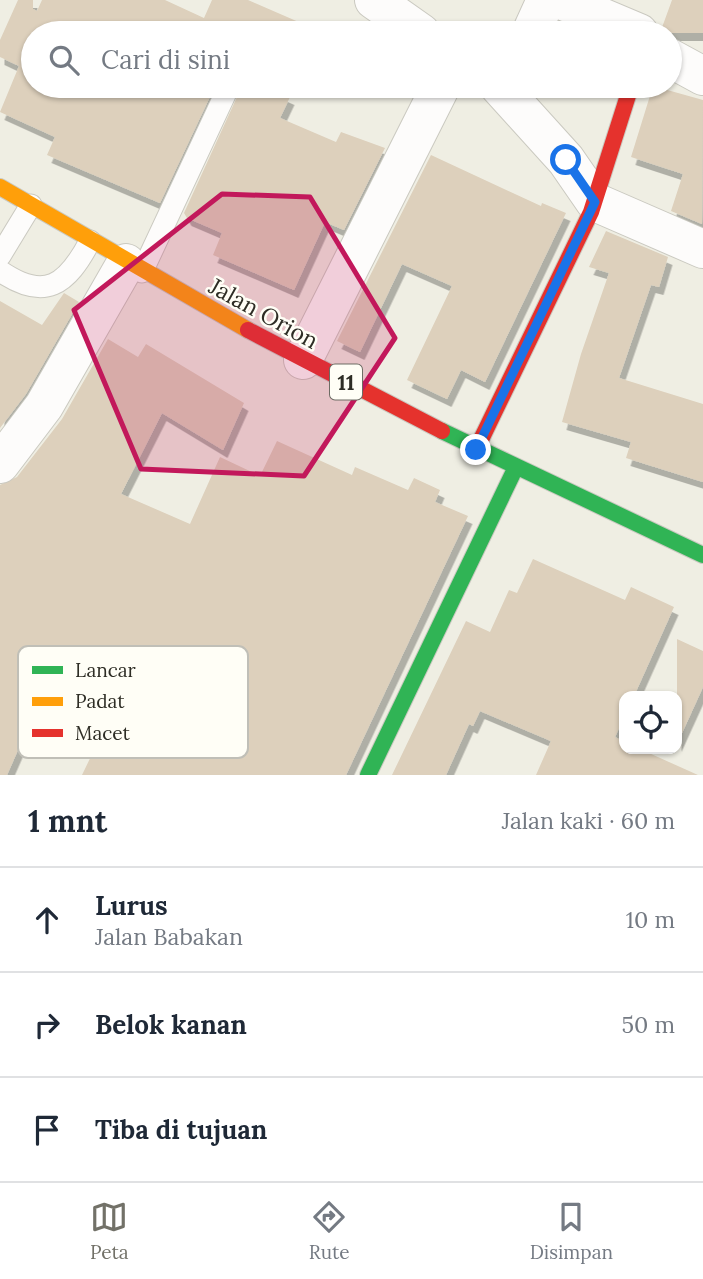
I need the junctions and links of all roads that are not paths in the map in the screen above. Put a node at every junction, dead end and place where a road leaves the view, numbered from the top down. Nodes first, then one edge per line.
1 (374, 0) edge
2 (546, 0) edge
3 (561, 0) edge
4 (404, 21) edge
5 (536, 21) edge
6 (611, 21) edge
7 (682, 65) edge
8 (703, 76) edge
9 (223, 98) edge
10 (435, 98) edge
11 (513, 98) edge
12 (627, 98) edge
13 (0, 187) edge
14 (31, 205) junction
15 (589, 215) junction
16 (90, 241) junction
17 (703, 249) edge
18 (0, 256) edge
19 (134, 267) junction
20 (0, 271) edge
21 (303, 360) junction
22 (476, 450) junction
23 (0, 464) edge
24 (515, 469) junction
25 (703, 555) edge
26 (368, 775) edge

1 - 4 street
2 - 5 street
3 - 6 street
7 - 8 street
9 - 19 lane
10 - 21 street
11 - 15 street
12 - 15 main road
13 - 14 main road, Jalan Orion / 11
14 - 16 main road, Jalan Orion / 11
14 - 18 lane
15 - 17 street
15 - 22 main road
16 - 19 main road, Jalan Orion / 11
16 - 20 lane
19 - 21 main road, Jalan Orion / 11
19 - 23 street
21 - 22 main road, Jalan Orion / 11
22 - 24 main road, Jalan Orion / 11
24 - 25 main road, Jalan Orion / 11
24 - 26 main road

